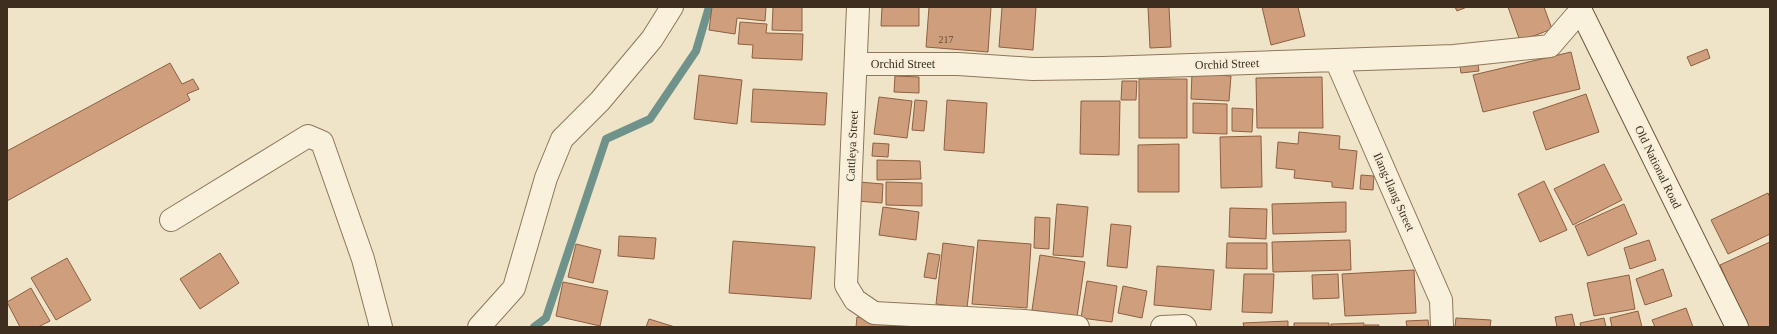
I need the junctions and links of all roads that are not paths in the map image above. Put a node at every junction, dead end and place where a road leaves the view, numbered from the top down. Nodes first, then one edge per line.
1 (672, 7) edge
2 (858, 7) edge
3 (1580, 8) edge
4 (1336, 60) junction
5 (856, 64) junction
6 (171, 220) dead end
7 (381, 327) edge
8 (479, 327) edge
9 (1078, 327) edge
10 (1162, 327) edge
11 (1185, 327) edge
12 (1442, 327) edge
13 (1737, 327) edge

1 - 8 street
2 - 5 street, Cattleya Street
3 - 4 street, Orchid Street
3 - 13 street, Old National Road
4 - 5 street, Orchid Street
4 - 12 street, Ilang-Ilang Street
5 - 9 street, Cattleya Street
6 - 7 street
10 - 11 street

